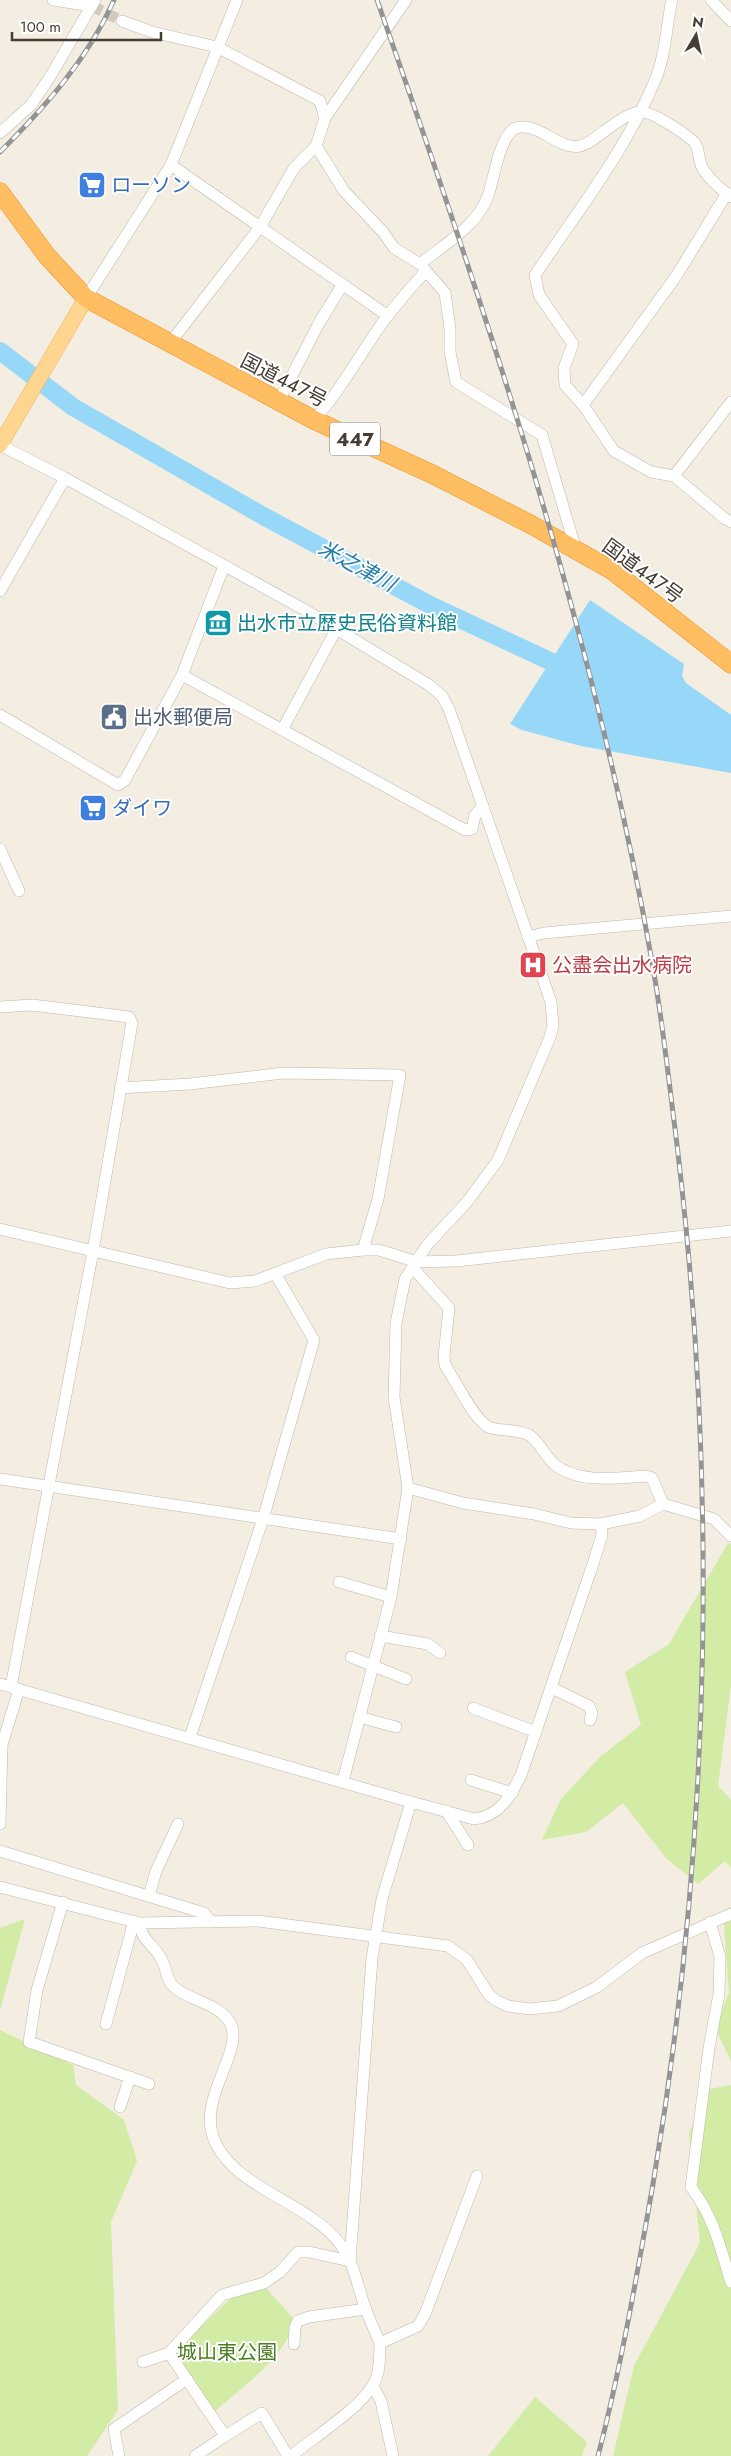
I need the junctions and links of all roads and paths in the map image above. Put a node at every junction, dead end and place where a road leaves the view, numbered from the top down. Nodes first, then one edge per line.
1 (53, 0) edge
2 (237, 0) edge
3 (406, 0) edge
4 (672, 0) edge
5 (711, 0) edge
6 (94, 3) edge
7 (122, 21) tunnel mouth
8 (731, 21) edge
9 (217, 47) junction
10 (640, 112) junction
11 (325, 118) junction
12 (0, 133) edge
13 (316, 146) junction
14 (171, 166) junction
15 (0, 192) edge
16 (729, 195) edge
17 (260, 227) junction
18 (423, 268) junction
19 (343, 284) junction
20 (83, 304) junction
21 (388, 316) junction
22 (170, 343) junction
23 (279, 402) junction
24 (731, 402) edge
25 (583, 405) junction
26 (314, 420) junction
27 (2, 443) edge
28 (674, 476) junction
29 (65, 478) junction
30 (731, 522) edge
31 (576, 550) junction
32 (224, 566) junction
33 (0, 591) edge
34 (338, 628) junction
35 (731, 664) edge
36 (182, 675) junction
37 (0, 715) edge
38 (282, 730) junction
39 (483, 806) junction
40 (0, 849) edge
41 (19, 891) dead end
42 (731, 916) edge
43 (528, 937) junction
44 (0, 1008) edge
45 (120, 1088) junction
46 (0, 1229) edge
47 (731, 1231) edge
48 (363, 1250) junction
49 (92, 1251) junction
50 (415, 1265) junction
51 (276, 1275) junction
52 (0, 1479) edge
53 (50, 1486) junction
54 (408, 1488) junction
55 (663, 1504) junction
56 (263, 1519) junction
57 (601, 1524) junction
58 (731, 1536) edge
59 (401, 1540) junction
60 (339, 1582) dead end
61 (391, 1597) junction
62 (380, 1636) junction
63 (440, 1653) dead end
64 (350, 1657) dead end
65 (372, 1667) junction
66 (406, 1679) dead end
67 (10, 1687) edge
68 (552, 1688) junction
69 (473, 1708) dead end
70 (359, 1718) junction
71 (590, 1720) dead end
72 (396, 1727) dead end
73 (536, 1732) junction
74 (190, 1736) junction
75 (471, 1780) dead end
76 (343, 1781) junction
77 (512, 1793) junction
78 (411, 1802) junction
79 (446, 1811) junction
80 (0, 1824) edge
81 (178, 1824) dead end
82 (468, 1845) dead end
83 (0, 1851) edge
84 (0, 1887) edge
85 (149, 1896) junction
86 (63, 1902) junction
87 (731, 1914) edge
88 (136, 1922) junction
89 (211, 1922) junction
90 (710, 1922) junction
91 (376, 1936) junction
92 (106, 2024) dead end
93 (130, 2078) junction
94 (149, 2084) dead end
95 (120, 2107) dead end
96 (477, 2176) dead end
97 (350, 2261) junction
98 (731, 2282) edge
99 (366, 2309) junction
100 (294, 2344) dead end
101 (380, 2344) junction
102 (169, 2353) junction
103 (143, 2362) dead end
104 (187, 2380) junction
105 (373, 2386) junction
106 (225, 2436) junction
107 (119, 2456) edge
108 (195, 2456) edge
109 (290, 2456) edge
110 (393, 2456) edge

1 - 6 street
2 - 9 street
3 - 11 street
4 - 10 street
5 - 8 street
6 - 12 street
7 - 9 street
9 - 11 street
9 - 14 street
10 - 16 street
10 - 18 street
10 - 25 street
11 - 13 street
13 - 17 street
13 - 18 street
14 - 17 street
14 - 20 street
15 - 20 highway, 国道447号 / 447
16 - 25 street
17 - 19 street
17 - 22 street
18 - 21 street
18 - 31 street
19 - 21 street
19 - 23 street
20 - 22 highway, 国道447号 / 447
20 - 27 main road
21 - 26 street
22 - 23 highway, 国道447号 / 447
23 - 26 highway, 国道447号 / 447
24 - 28 street
25 - 28 street
26 - 31 highway, 国道447号 / 447
27 - 29 street
28 - 30 street
29 - 32 street
29 - 33 street
31 - 35 highway, 国道447号 / 447
32 - 34 street
32 - 36 street
34 - 38 street
34 - 39 street
36 - 37 street
36 - 38 street
38 - 39 street
39 - 43 street
40 - 41 street
42 - 43 street
43 - 50 street
44 - 45 street
45 - 48 street
45 - 49 street
46 - 49 street
47 - 50 street
48 - 50 street
48 - 51 street
49 - 51 street
49 - 53 street
50 - 54 street
50 - 55 street
51 - 56 street
52 - 53 street
53 - 56 street
53 - 67 street
54 - 57 street
54 - 59 street
55 - 57 street
55 - 58 street
56 - 59 street
56 - 74 street
57 - 68 street
59 - 61 street
60 - 61 street
61 - 62 street
62 - 63 street
62 - 65 street
64 - 65 street
65 - 66 street
65 - 70 street
67 - 74 street
67 - 80 street
68 - 71 street
68 - 73 street
69 - 73 street
70 - 72 street
70 - 76 street
73 - 77 street
74 - 76 street
75 - 77 street
76 - 78 street
77 - 79 street
78 - 79 street
78 - 91 street
79 - 82 street
81 - 85 street
83 - 85 street
84 - 86 street
85 - 89 street
86 - 88 street
86 - 93 street
87 - 90 street
88 - 89 street
88 - 92 street
88 - 97 street
89 - 91 street
90 - 91 street
90 - 98 street
91 - 97 street
93 - 94 street
93 - 95 street
96 - 101 street
97 - 99 street
97 - 102 street
99 - 100 street
99 - 101 street
101 - 105 street
102 - 103 street
102 - 104 street
104 - 106 street
104 - 107 street
105 - 109 street
105 - 110 street
106 - 108 street
106 - 109 street

